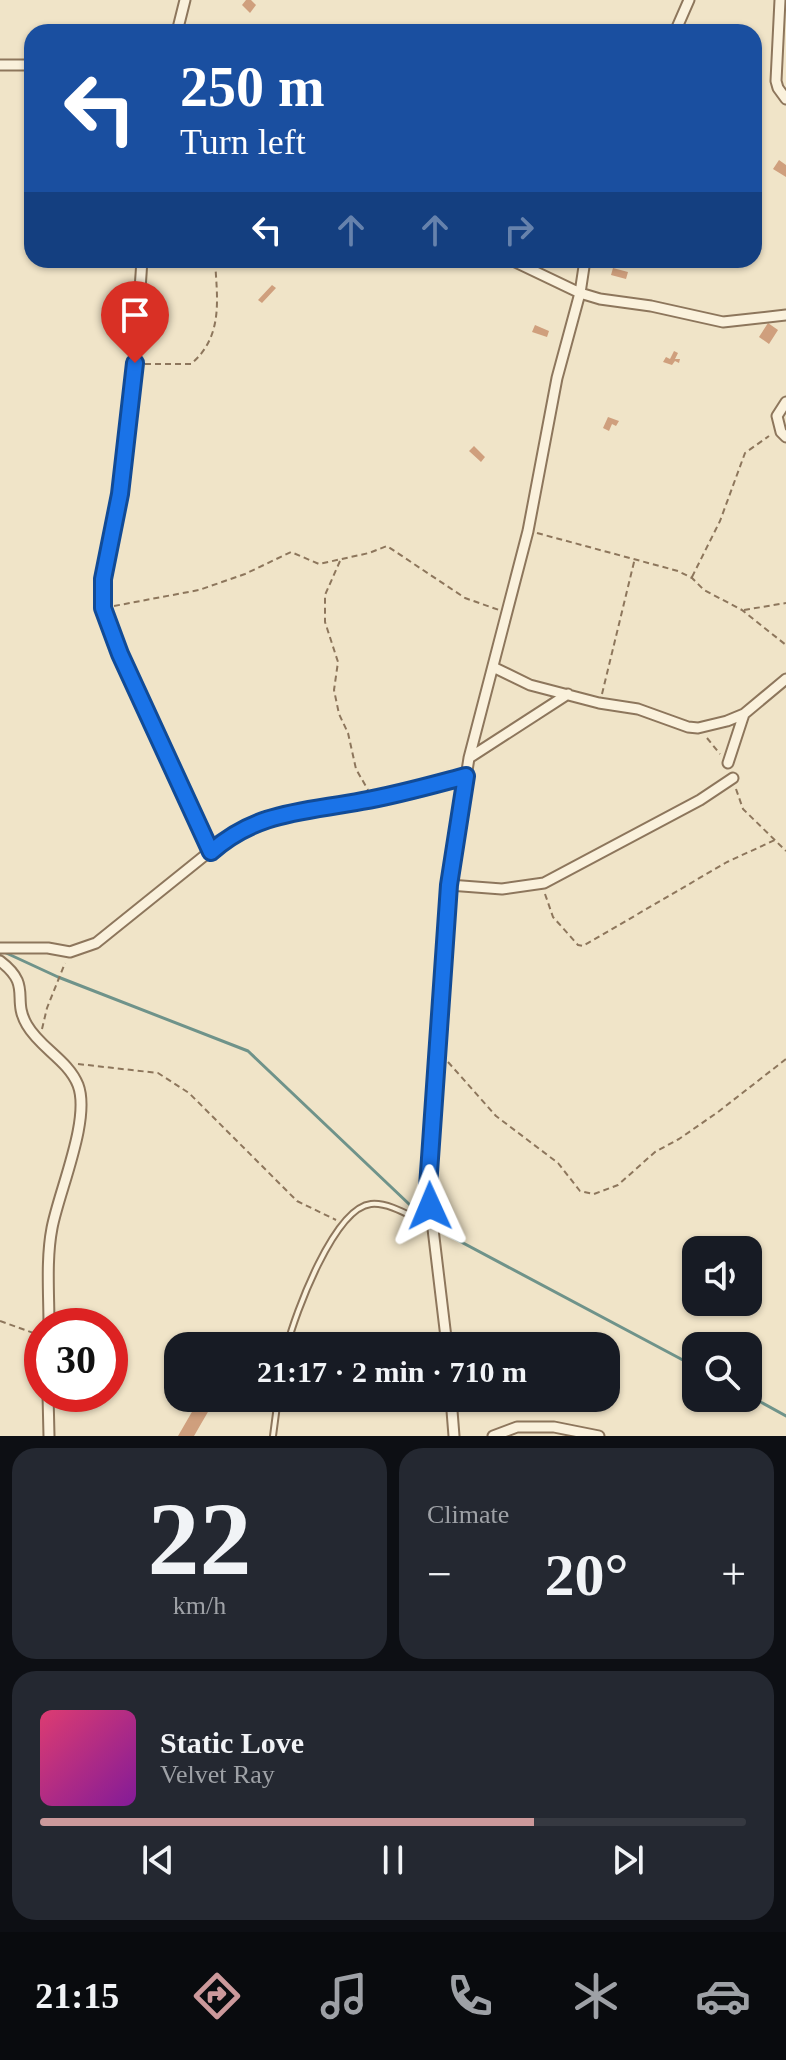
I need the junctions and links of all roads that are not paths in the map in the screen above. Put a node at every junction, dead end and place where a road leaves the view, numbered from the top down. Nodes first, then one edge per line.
1 (185, 0) edge
2 (689, 0) edge
3 (780, 0) edge
4 (179, 24) edge
5 (678, 24) edge
6 (0, 65) edge
7 (24, 65) edge
8 (786, 99) edge
9 (141, 268) edge
10 (528, 268) edge
11 (584, 268) edge
12 (580, 293) junction
13 (786, 315) edge
14 (786, 402) edge
15 (783, 433) edge
16 (493, 667) junction
17 (786, 679) edge
18 (568, 694) junction
19 (744, 714) junction
20 (469, 758) junction
21 (728, 763) road end
22 (466, 776) junction
23 (733, 778) road end
24 (211, 852) junction
25 (449, 885) junction
26 (0, 948) edge
27 (0, 961) edge
28 (433, 1226) junction
29 (50, 1308) edge
30 (291, 1332) edge
31 (445, 1332) edge
32 (48, 1412) edge
33 (276, 1412) edge
34 (452, 1412) edge
35 (49, 1436) edge
36 (273, 1436) edge
37 (454, 1436) edge
38 (493, 1436) edge
39 (599, 1436) edge

1 - 4 street
2 - 5 street
3 - 8 street
6 - 7 street
9 - 24 street
10 - 12 street
11 - 12 street
12 - 13 street
12 - 16 street
14 - 15 street
16 - 18 street
16 - 20 street
17 - 19 street
18 - 19 street
18 - 20 street
19 - 21 street
20 - 22 street
22 - 24 street
22 - 25 street
23 - 25 street
24 - 26 street
25 - 28 street
27 - 29 street
28 - 30 lane
28 - 31 street
32 - 35 street
33 - 36 lane
34 - 37 street
38 - 39 street

